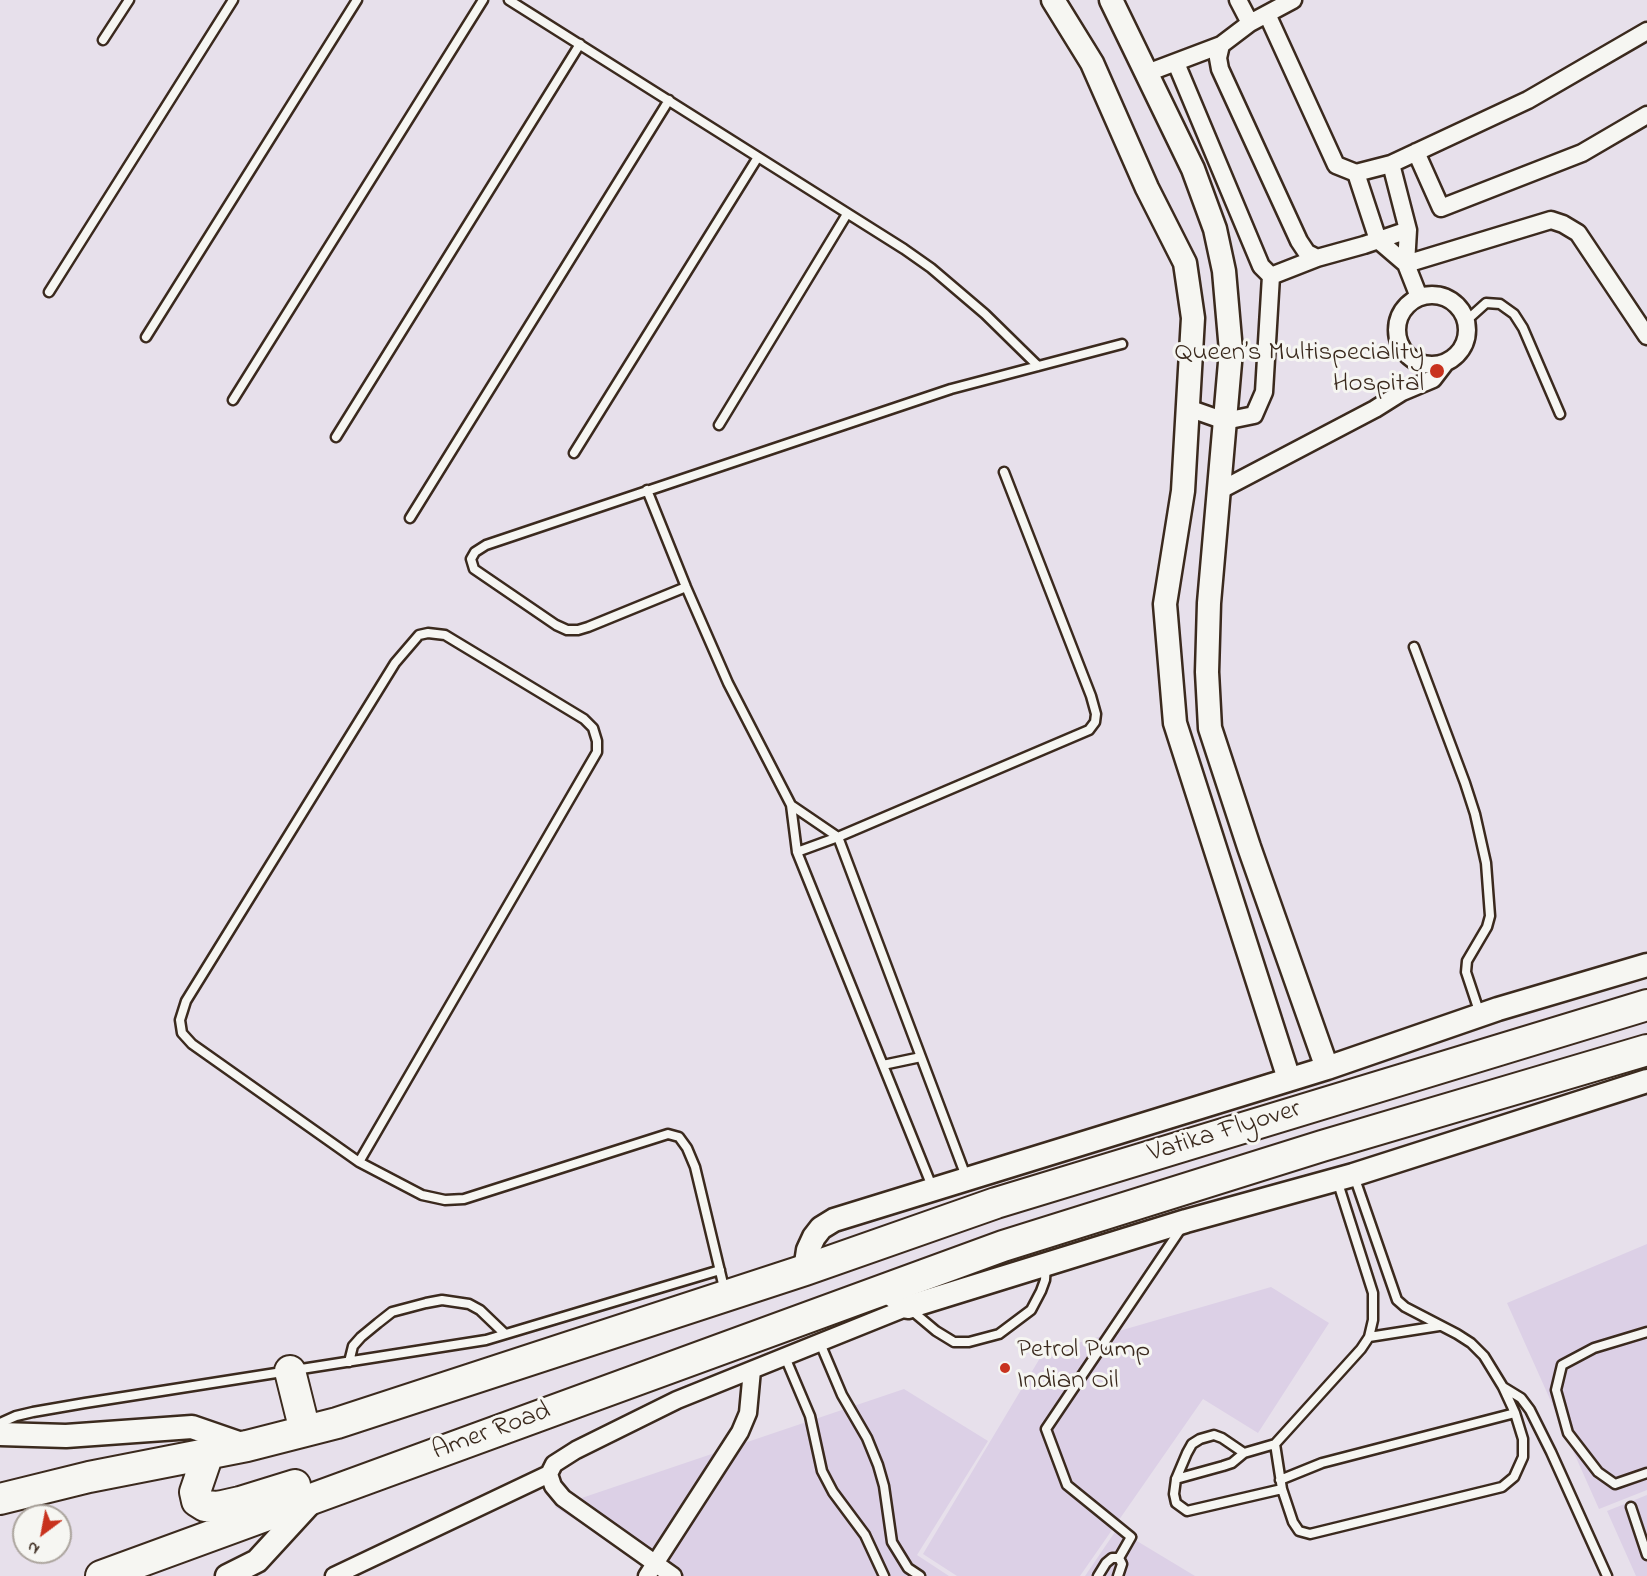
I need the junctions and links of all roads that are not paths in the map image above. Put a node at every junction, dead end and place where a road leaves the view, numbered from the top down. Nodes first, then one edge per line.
1 (129, 0) edge
2 (234, 0) edge
3 (357, 0) edge
4 (483, 0) edge
5 (509, 0) edge
6 (1053, 0) edge
7 (1111, 0) edge
8 (1238, 0) edge
9 (1293, 0) edge
10 (1267, 14) junction
11 (1250, 23) junction
12 (1647, 31) edge
13 (103, 40) dead end
14 (580, 44) junction
15 (1221, 45) junction
16 (1176, 63) junction
17 (1147, 73) junction
18 (669, 100) junction
19 (1647, 116) edge
20 (1416, 153) junction
21 (758, 157) junction
22 (1391, 164) junction
23 (1356, 173) junction
24 (848, 214) junction
25 (1408, 230) junction
26 (1378, 240) junction
27 (1317, 258) junction
28 (1406, 264) junction
29 (1271, 276) junction
30 (49, 292) dead end
31 (1419, 297) junction
32 (1466, 321) junction
33 (1647, 336) edge
34 (146, 337) dead end
35 (1122, 344) dead end
36 (1413, 359) junction
37 (1446, 362) junction
38 (1038, 366) junction
39 (1402, 392) junction
40 (233, 400) dead end
41 (1188, 408) junction
42 (1560, 414) dead end
43 (1224, 421) junction
44 (719, 425) dead end
45 (336, 437) dead end
46 (574, 453) dead end
47 (1004, 472) dead end
48 (647, 490) junction
49 (1217, 492) junction
50 (410, 518) dead end
51 (686, 587) junction
52 (1414, 647) dead end
53 (791, 804) junction
54 (838, 837) junction
55 (797, 852) junction
56 (1647, 965) edge
57 (1647, 1005) edge
58 (1480, 1015) junction
59 (1647, 1050) edge
60 (921, 1057) junction
61 (883, 1065) junction
62 (1327, 1068) junction
63 (1289, 1079) junction
64 (1647, 1081) edge
65 (359, 1162) junction
66 (1345, 1178) junction
67 (967, 1179) junction
68 (934, 1190) junction
69 (1186, 1221) junction
70 (1046, 1265) junction
71 (805, 1269) junction
72 (723, 1283) junction
73 (884, 1290) junction
74 (908, 1307) junction
75 (1439, 1326) junction
76 (1647, 1332) edge
77 (505, 1334) junction
78 (1369, 1337) junction
79 (820, 1343) junction
80 (785, 1357) junction
81 (349, 1362) junction
82 (752, 1370) junction
83 (290, 1371) junction
84 (1503, 1387) junction
85 (1515, 1413) junction
86 (0, 1423) edge
87 (305, 1431) junction
88 (0, 1434) edge
89 (1275, 1444) junction
90 (247, 1446) junction
91 (1244, 1453) junction
92 (208, 1454) junction
93 (402, 1466) junction
94 (1647, 1473) edge
95 (549, 1474) junction
96 (1176, 1479) junction
97 (1281, 1485) junction
98 (315, 1498) junction
99 (0, 1499) edge
100 (1631, 1507) dead end
101 (1647, 1554) edge
102 (1119, 1558) junction
103 (651, 1570) edge
104 (101, 1576) edge
105 (227, 1576) edge
106 (334, 1576) edge
107 (673, 1576) edge
108 (884, 1576) edge
109 (920, 1576) edge
110 (1098, 1576) edge
111 (1118, 1576) edge
112 (1607, 1576) edge

1 - 13 lane
2 - 30 lane
3 - 34 lane
4 - 40 lane
5 - 14 lane
6 - 41 street
7 - 17 street
8 - 11 street
9 - 10 street
10 - 11 street
10 - 23 street
11 - 15 street
12 - 20 street
14 - 18 lane
14 - 45 lane
15 - 16 street
15 - 27 street
16 - 17 street
16 - 29 street
17 - 43 street
18 - 21 lane
18 - 50 lane
19 - 20 street
20 - 22 street
21 - 24 lane
21 - 46 lane
22 - 23 street
22 - 25 street
23 - 26 street
24 - 38 lane
24 - 44 lane
25 - 26 street
25 - 28 street
26 - 27 street
26 - 28 street
27 - 29 street
28 - 31 street
28 - 33 street
29 - 43 street
31 - 32 street
31 - 36 street
32 - 37 street
32 - 42 lane
35 - 38 lane
36 - 37 street
36 - 39 street
37 - 39 street
38 - 48 lane
39 - 49 street
41 - 43 street
41 - 63 street
43 - 49 street
47 - 54 lane
48 - 51 lane
48 - 51 lane
49 - 62 street
51 - 53 lane
52 - 58 lane
53 - 54 lane
53 - 55 lane
54 - 55 lane
54 - 60 lane
55 - 61 lane
56 - 58 street
57 - 71 highway, Vatika Flyover
58 - 62 street
59 - 73 highway, Vatika Flyover
60 - 61 lane
60 - 67 lane
61 - 68 lane
62 - 63 street
63 - 67 street
64 - 66 street
65 - 65 lane
65 - 72 lane
66 - 69 street
66 - 75 lane
66 - 78 lane
67 - 68 street
68 - 71 street
69 - 70 street
69 - 102 lane
70 - 74 street
70 - 74 lane
71 - 72 highway, Vatika Flyover
72 - 77 lane
72 - 87 highway, Vatika Flyover
73 - 74 street
73 - 93 highway, Amer Road
74 - 79 street
75 - 78 lane
75 - 84 lane
76 - 94 lane
77 - 81 lane
77 - 81 lane
78 - 89 lane
79 - 80 street
79 - 109 lane
80 - 82 street
80 - 108 lane
81 - 83 lane
82 - 95 street
82 - 103 street
83 - 86 lane
83 - 87 highway
84 - 85 lane
84 - 112 lane
85 - 97 lane
85 - 97 lane
87 - 90 highway, Vatika Flyover
88 - 90 street
89 - 91 lane
89 - 97 lane
90 - 92 highway, Vatika Flyover
91 - 96 lane
91 - 96 lane
92 - 93 highway
92 - 99 highway, Vatika Flyover
93 - 98 highway, Amer Road
95 - 103 street
95 - 106 street
96 - 97 lane
98 - 104 highway, Amer Road
98 - 105 street
100 - 101 lane
102 - 110 lane
102 - 111 lane
103 - 107 street

